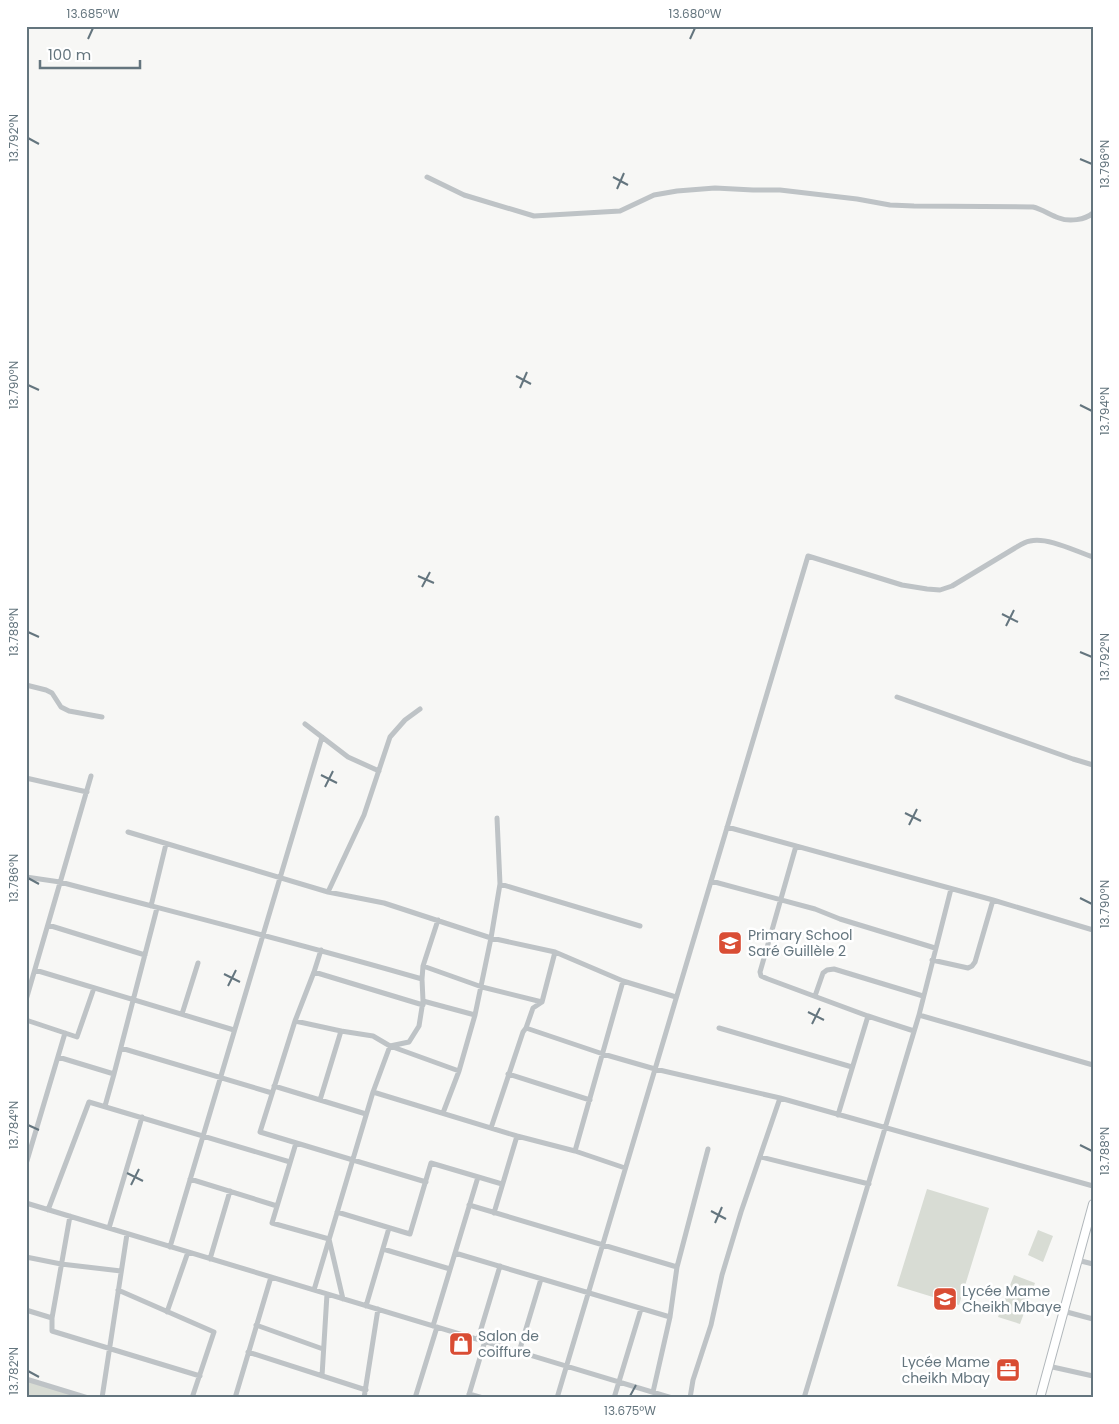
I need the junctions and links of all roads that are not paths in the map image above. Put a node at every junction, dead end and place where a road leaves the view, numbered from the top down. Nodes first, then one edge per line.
1 (427, 176) dead end
2 (1093, 213) edge
3 (1093, 557) edge
4 (26, 685) edge
5 (898, 697) dead end
6 (420, 709) dead end
7 (102, 717) dead end
8 (304, 724) dead end
9 (322, 737) junction
10 (1093, 765) edge
11 (379, 770) junction
12 (91, 776) dead end
13 (26, 778) edge
14 (86, 792) junction
15 (497, 818) dead end
16 (727, 827) junction
17 (128, 832) dead end
18 (166, 844) junction
19 (796, 846) junction
20 (26, 877) edge
21 (280, 878) junction
22 (711, 880) junction
23 (60, 882) junction
24 (500, 884) junction
25 (951, 889) junction
26 (328, 892) junction
27 (781, 899) junction
28 (993, 900) junction
29 (151, 906) junction
30 (157, 908) junction
31 (438, 920) junction
32 (48, 925) junction
33 (640, 926) dead end
34 (1093, 930) edge
35 (262, 936) junction
36 (491, 938) junction
37 (935, 948) junction
38 (321, 950) junction
39 (555, 952) junction
40 (145, 955) junction
41 (932, 960) junction
42 (198, 962) dead end
43 (423, 966) junction
44 (35, 970) junction
45 (314, 972) junction
46 (422, 979) junction
47 (623, 981) junction
48 (482, 987) junction
49 (94, 988) junction
50 (815, 996) junction
51 (923, 996) junction
52 (676, 997) junction
53 (26, 1000) edge
54 (134, 1000) junction
55 (542, 1002) junction
56 (423, 1003) junction
57 (182, 1014) junction
58 (475, 1015) junction
59 (918, 1015) junction
60 (868, 1016) junction
61 (26, 1020) edge
62 (295, 1021) junction
63 (526, 1028) junction
64 (719, 1028) dead end
65 (234, 1030) junction
66 (340, 1031) junction
67 (914, 1031) junction
68 (65, 1033) junction
69 (390, 1046) junction
70 (121, 1048) junction
71 (603, 1054) junction
72 (58, 1057) junction
73 (1093, 1065) edge
74 (852, 1066) junction
75 (655, 1069) junction
76 (459, 1071) junction
77 (114, 1074) junction
78 (508, 1074) junction
79 (220, 1078) junction
80 (274, 1086) junction
81 (372, 1092) junction
82 (272, 1093) junction
83 (780, 1098) junction
84 (320, 1100) junction
85 (590, 1100) junction
86 (105, 1106) junction
87 (443, 1113) junction
88 (366, 1114) junction
89 (838, 1115) junction
90 (142, 1118) junction
91 (491, 1128) junction
92 (886, 1128) junction
93 (203, 1136) junction
94 (517, 1136) junction
95 (296, 1143) junction
96 (708, 1148) dead end
97 (575, 1151) junction
98 (761, 1157) junction
99 (352, 1160) junction
100 (290, 1162) junction
101 (26, 1164) edge
102 (625, 1168) junction
103 (478, 1176) junction
104 (190, 1179) junction
105 (426, 1182) junction
106 (502, 1184) junction
107 (869, 1184) junction
108 (1093, 1186) edge
109 (230, 1191) junction
110 (26, 1203) edge
111 (1093, 1204) edge
112 (469, 1205) junction
113 (277, 1206) junction
114 (48, 1210) junction
115 (337, 1212) junction
116 (494, 1213) junction
117 (70, 1216) junction
118 (109, 1228) junction
119 (389, 1228) junction
120 (127, 1234) junction
121 (329, 1239) junction
122 (602, 1244) junction
123 (170, 1246) junction
124 (383, 1249) junction
125 (188, 1252) junction
126 (455, 1253) junction
127 (26, 1257) edge
128 (210, 1259) junction
129 (1077, 1260) junction
130 (61, 1264) junction
131 (1093, 1264) edge
132 (500, 1266) junction
133 (677, 1267) junction
134 (450, 1269) junction
135 (121, 1271) junction
136 (271, 1277) junction
137 (541, 1279) junction
138 (118, 1290) junction
139 (314, 1290) junction
140 (588, 1293) junction
141 (327, 1294) junction
142 (342, 1298) junction
143 (366, 1306) junction
144 (378, 1309) junction
145 (641, 1309) junction
146 (26, 1310) edge
147 (1063, 1311) junction
148 (167, 1312) junction
149 (52, 1318) junction
150 (670, 1318) junction
151 (1093, 1319) edge
152 (256, 1325) junction
153 (435, 1326) junction
154 (478, 1339) junction
155 (485, 1341) junction
156 (110, 1349) junction
157 (324, 1349) junction
158 (248, 1352) junction
159 (519, 1352) junction
160 (566, 1366) junction
161 (1048, 1366) junction
162 (200, 1376) junction
163 (322, 1376) junction
164 (1093, 1376) edge
165 (26, 1379) edge
166 (619, 1382) junction
167 (366, 1390) junction
168 (653, 1392) junction
169 (469, 1396) edge
170 (88, 1398) edge
171 (102, 1398) edge
172 (192, 1398) edge
173 (235, 1398) edge
174 (364, 1398) edge
175 (415, 1398) edge
176 (483, 1398) edge
177 (557, 1398) edge
178 (614, 1398) edge
179 (672, 1398) edge
180 (690, 1398) edge
181 (804, 1398) edge
182 (1040, 1398) edge

1 - 2 street
3 - 16 street
4 - 7 street
5 - 10 street
6 - 11 street
8 - 9 street
9 - 11 street
9 - 21 street
11 - 26 street
12 - 14 street
13 - 14 street
14 - 23 street
15 - 24 street
16 - 19 street
16 - 22 street
17 - 18 street
18 - 21 street
18 - 29 street
19 - 25 street
19 - 27 street
20 - 23 street
21 - 26 street
21 - 35 street
22 - 27 street
22 - 52 street
23 - 29 street
23 - 32 street
24 - 33 street
24 - 36 street
25 - 28 street
25 - 37 street
26 - 31 street
27 - 37 street
27 - 50 street
28 - 34 street
28 - 41 street
29 - 30 street
30 - 35 street
30 - 40 street
31 - 36 street
31 - 43 street
32 - 40 street
32 - 44 street
35 - 38 street
35 - 65 street
36 - 39 street
36 - 48 street
37 - 41 street
38 - 45 street
38 - 46 street
39 - 47 street
39 - 55 street
40 - 54 street
41 - 51 street
42 - 57 street
43 - 46 street
43 - 48 street
44 - 49 street
44 - 53 street
45 - 56 street
45 - 62 street
46 - 56 street
47 - 52 street
47 - 71 street
48 - 55 street
48 - 58 street
49 - 54 street
49 - 68 street
50 - 51 street
50 - 60 street
51 - 59 street
52 - 75 street
54 - 57 street
54 - 70 street
55 - 63 street
56 - 58 street
56 - 69 street
57 - 65 street
58 - 76 street
59 - 67 street
59 - 73 street
60 - 67 street
60 - 74 street
61 - 68 street
62 - 66 street
62 - 80 street
63 - 71 street
63 - 78 street
64 - 74 street
65 - 79 street
66 - 69 street
66 - 84 street
67 - 92 street
68 - 72 street
69 - 76 street
69 - 81 street
70 - 77 street
70 - 79 street
71 - 75 street
71 - 85 street
72 - 77 street
72 - 101 street
74 - 89 street
75 - 83 street
75 - 102 street
76 - 87 street
77 - 86 street
78 - 85 street
78 - 91 street
79 - 82 street
79 - 93 street
80 - 82 street
80 - 84 street
81 - 87 street
81 - 88 street
82 - 95 street
83 - 89 street
83 - 98 street
84 - 88 street
85 - 97 street
86 - 90 street
86 - 114 street
87 - 91 street
88 - 99 street
89 - 92 street
90 - 93 street
90 - 118 street
91 - 94 street
92 - 107 street
92 - 108 street
93 - 100 street
93 - 104 street
94 - 97 street
94 - 106 street
95 - 99 street
95 - 100 street
96 - 133 street
97 - 102 street
98 - 107 street
98 - 180 street
99 - 105 street
99 - 115 street
100 - 113 street
102 - 122 street
103 - 105 street
103 - 106 street
103 - 112 street
104 - 109 street
104 - 123 street
105 - 119 street
106 - 116 street
107 - 181 street
109 - 113 street
109 - 128 street
110 - 114 street
111 - 129 main road
112 - 116 street
112 - 126 street
113 - 121 street
114 - 117 street
115 - 119 street
115 - 121 street
116 - 122 street
117 - 118 street
117 - 130 street
118 - 120 street
119 - 124 street
120 - 123 street
120 - 135 street
121 - 139 street
121 - 142 street
122 - 133 street
122 - 140 street
123 - 125 street
124 - 134 street
124 - 143 street
125 - 128 street
125 - 148 street
126 - 132 street
126 - 134 street
127 - 130 street
128 - 136 street
129 - 131 street
129 - 147 main road
130 - 135 street
130 - 149 street
132 - 137 street
132 - 154 street
133 - 150 street
134 - 153 street
135 - 138 street
136 - 139 street
136 - 152 street
137 - 140 street
137 - 159 street
138 - 148 street
138 - 156 street
139 - 141 street
140 - 145 street
140 - 160 street
141 - 142 street
141 - 157 street
142 - 143 street
143 - 144 street
144 - 153 street
144 - 167 street
145 - 150 street
145 - 166 street
146 - 149 street
147 - 151 street
147 - 161 main road
148 - 162 street
149 - 156 street
150 - 168 street
152 - 157 street
152 - 158 street
153 - 154 street
153 - 175 street
154 - 155 street
155 - 159 street
155 - 169 street
156 - 162 street
156 - 171 street
157 - 163 street
158 - 163 street
158 - 173 street
159 - 160 street
160 - 166 street
160 - 177 street
161 - 164 street
161 - 182 main road
162 - 172 street
163 - 167 street
165 - 170 street
166 - 168 street
166 - 178 street
167 - 174 street
168 - 179 street
169 - 176 street

